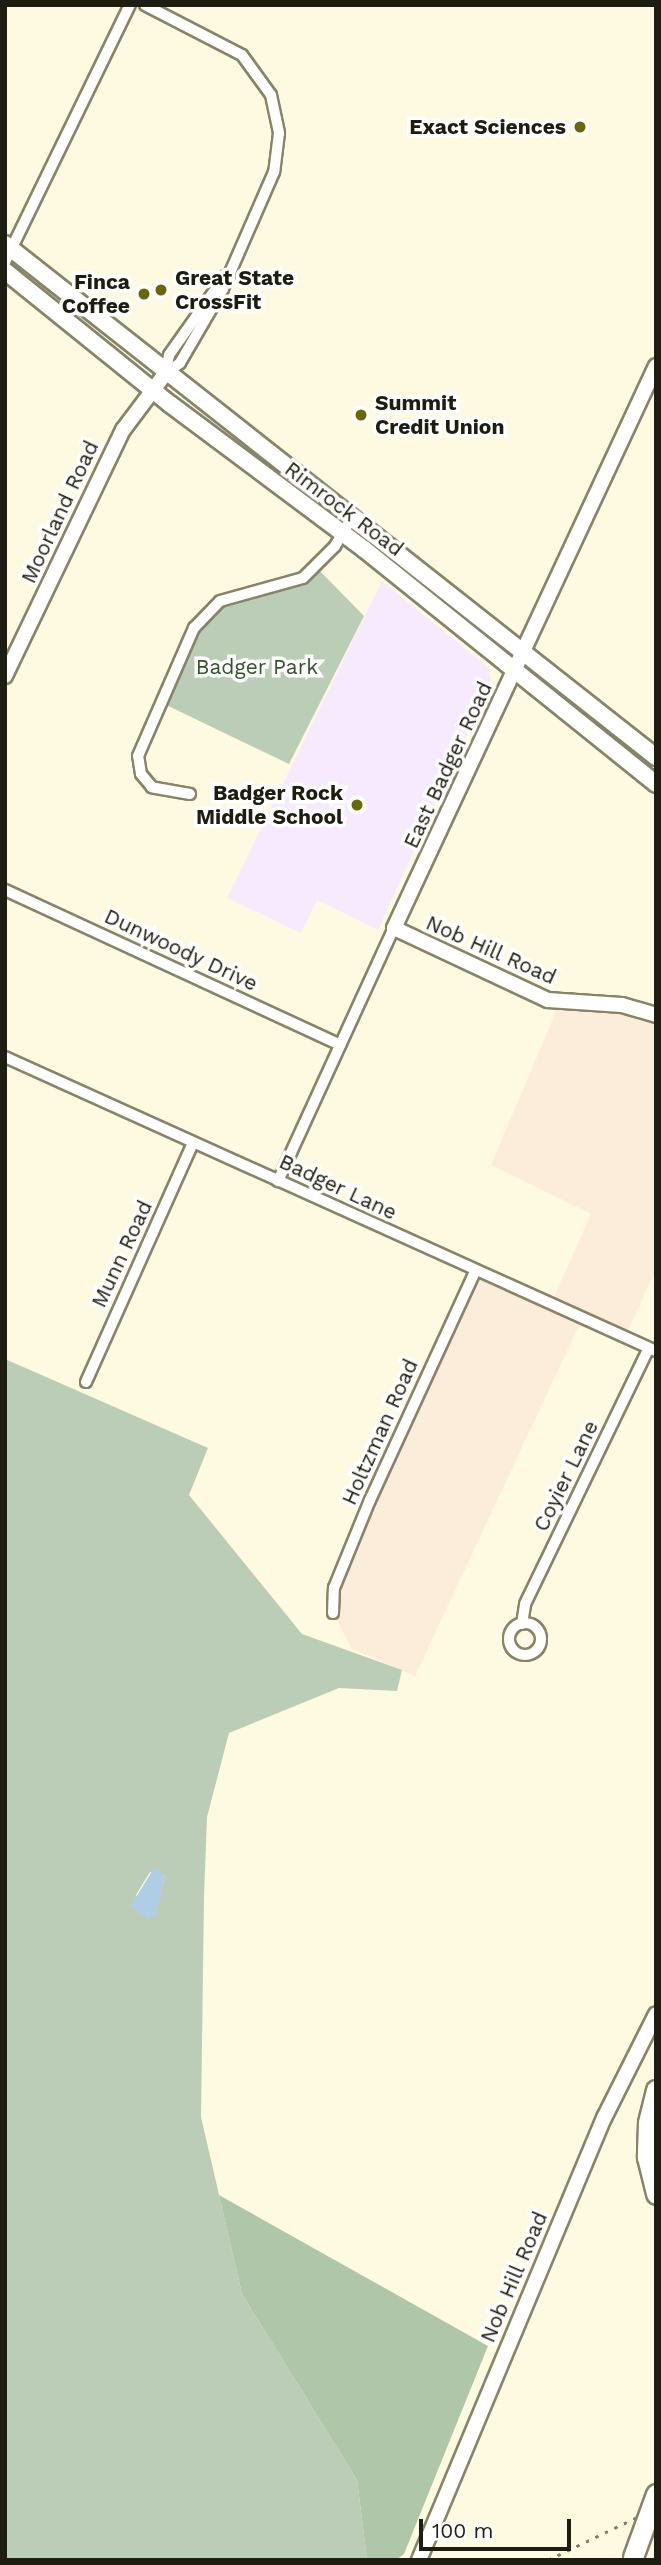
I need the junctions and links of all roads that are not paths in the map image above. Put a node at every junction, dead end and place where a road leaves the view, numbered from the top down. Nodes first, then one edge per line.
1 (130, 5) edge
2 (145, 5) edge
3 (8, 252) edge
4 (5, 271) edge
5 (656, 366) edge
6 (165, 374) junction
7 (153, 390) junction
8 (353, 516) junction
9 (343, 533) junction
10 (524, 652) junction
11 (516, 669) junction
12 (5, 676) edge
13 (656, 757) edge
14 (656, 784) edge
15 (190, 794) dead end
16 (5, 890) edge
17 (394, 929) junction
18 (656, 1015) edge
19 (340, 1045) junction
20 (5, 1057) edge
21 (193, 1143) junction
22 (278, 1181) junction
23 (476, 1270) junction
24 (652, 1349) edge
25 (86, 1382) dead end
26 (333, 1613) dead end
27 (523, 1624) dead end
28 (656, 2014) edge
29 (656, 2090) edge
30 (656, 2194) edge
31 (656, 2494) edge
32 (632, 2558) edge
33 (419, 2560) edge

1 - 3 street
2 - 6 street
3 - 6 main road, Rimrock Road
4 - 7 main road, Rimrock Road
5 - 10 street, East Badger Road
6 - 7 street, Moorland Road
6 - 8 main road, Rimrock Road
7 - 9 main road, Rimrock Road
7 - 12 street, Moorland Road
8 - 9 street
8 - 10 main road, Rimrock Road
9 - 11 main road, Rimrock Road
9 - 15 street
10 - 11 street, East Badger Road
10 - 13 main road, Rimrock Road
11 - 14 main road, Rimrock Road
11 - 17 street, East Badger Road
16 - 19 street, Dunwoody Drive
17 - 18 street, Nob Hill Road
17 - 19 street, East Badger Road
19 - 22 street, East Badger Road
20 - 21 street, Badger Lane
21 - 22 street, Badger Lane
21 - 25 street, Munn Road
22 - 23 street, Badger Lane
23 - 24 street, Badger Lane
23 - 26 street, Holtzman Road
24 - 27 street, Coyier Lane
28 - 33 street, Nob Hill Road
29 - 30 highway
31 - 32 highway, bridge

